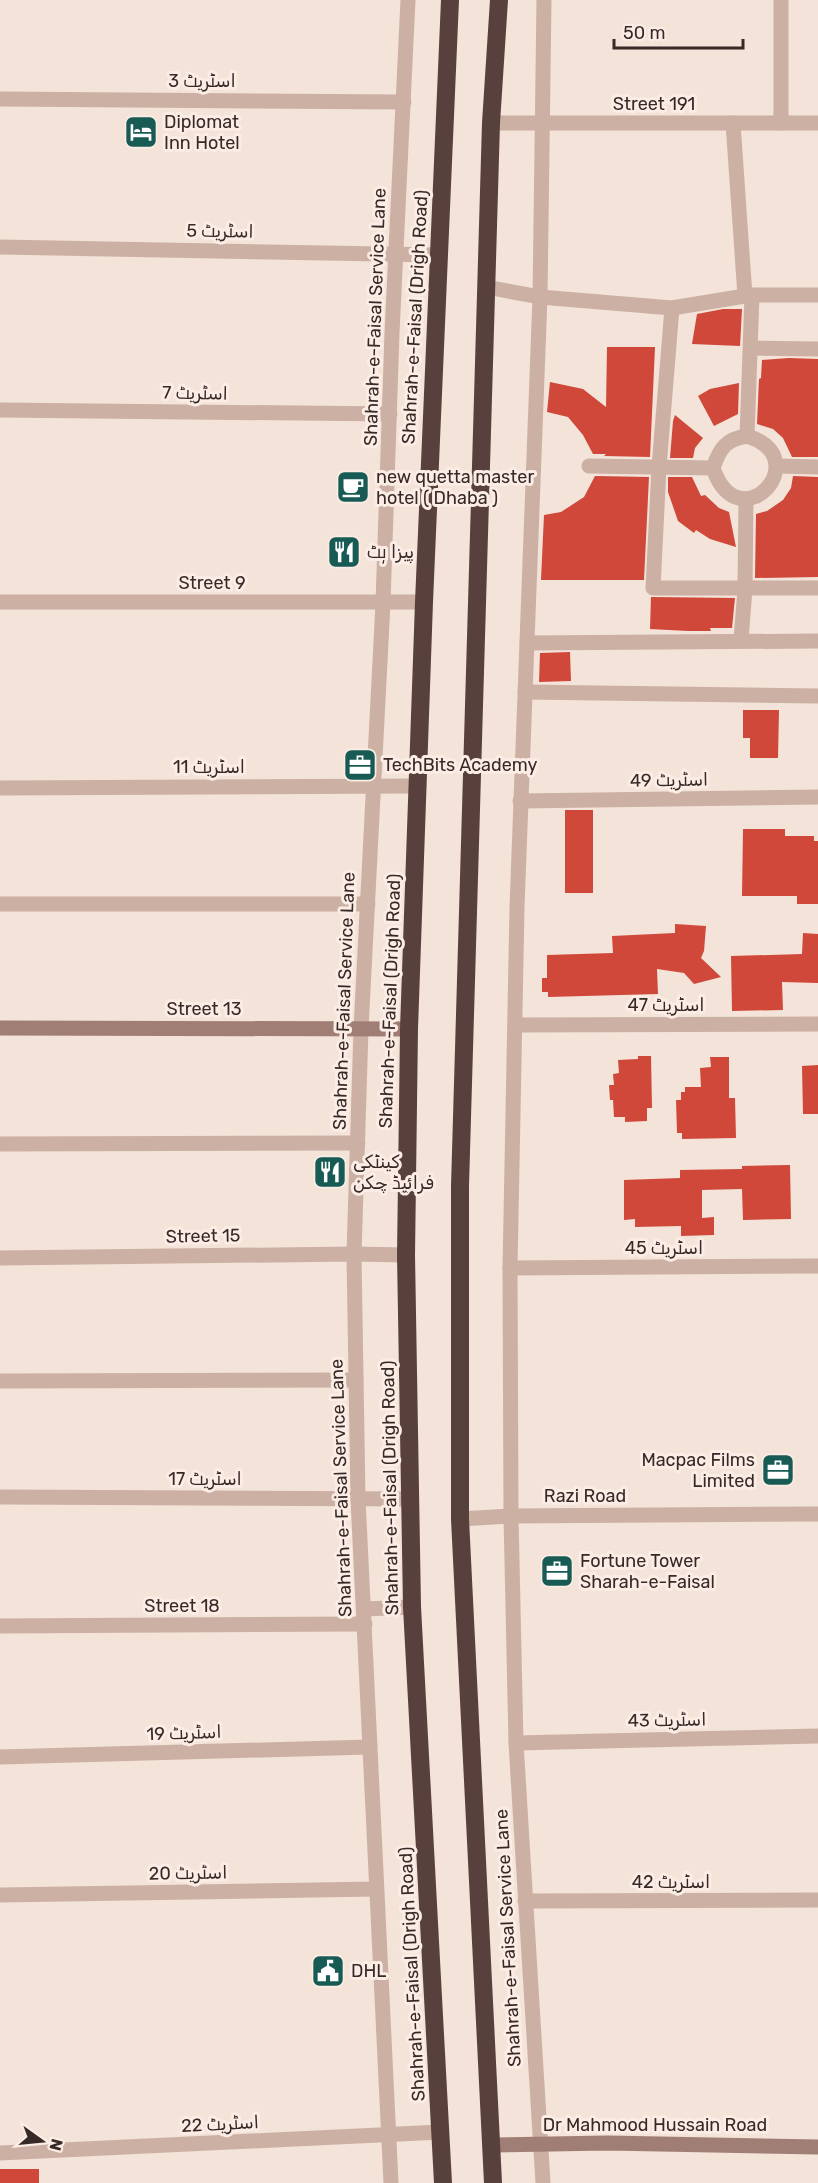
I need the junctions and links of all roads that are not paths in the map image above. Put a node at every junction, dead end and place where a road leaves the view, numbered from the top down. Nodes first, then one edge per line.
1 (408, 0) edge
2 (450, 0) edge
3 (499, 0) edge
4 (544, 0) edge
5 (781, 0) edge
6 (0, 99) edge
7 (404, 102) junction
8 (491, 123) junction
9 (541, 123) junction
10 (732, 123) junction
11 (781, 123) junction
12 (818, 123) edge
13 (0, 247) edge
14 (397, 254) junction
15 (439, 255) junction
16 (486, 287) junction
17 (818, 295) edge
18 (749, 296) junction
19 (540, 297) junction
20 (672, 308) junction
21 (751, 348) junction
22 (818, 349) edge
23 (0, 410) edge
24 (390, 414) junction
25 (747, 436) junction
26 (589, 466) dead end
27 (778, 466) junction
28 (658, 467) junction
29 (818, 467) edge
30 (713, 468) junction
31 (746, 499) junction
32 (818, 588) edge
33 (745, 589) junction
34 (0, 602) edge
35 (424, 602) junction
36 (383, 603) junction
37 (741, 640) junction
38 (818, 640) edge
39 (527, 643) junction
40 (525, 692) junction
41 (818, 696) edge
42 (374, 786) junction
43 (419, 786) junction
44 (0, 788) edge
45 (818, 797) edge
46 (520, 801) junction
47 (0, 904) edge
48 (368, 904) junction
49 (515, 1024) junction
50 (818, 1024) edge
51 (0, 1028) edge
52 (361, 1029) junction
53 (409, 1029) junction
54 (358, 1143) junction
55 (0, 1144) edge
56 (354, 1254) junction
57 (406, 1255) junction
58 (0, 1258) edge
59 (818, 1266) edge
60 (510, 1268) junction
61 (0, 1380) edge
62 (356, 1380) junction
63 (0, 1497) edge
64 (358, 1499) junction
65 (410, 1499) junction
66 (818, 1514) edge
67 (512, 1516) junction
68 (460, 1519) junction
69 (412, 1607) junction
70 (364, 1617) junction
71 (0, 1626) edge
72 (818, 1736) edge
73 (516, 1743) junction
74 (370, 1747) junction
75 (0, 1757) edge
76 (376, 1889) junction
77 (0, 1895) edge
78 (818, 1900) edge
79 (525, 1901) junction
80 (441, 2132) junction
81 (390, 2136) junction
82 (539, 2144) junction
83 (491, 2145) junction
84 (818, 2146) edge
85 (0, 2153) edge
86 (391, 2183) edge
87 (443, 2183) edge
88 (493, 2183) edge
89 (543, 2183) edge

1 - 7 street, Shahrah-e-Faisal Service Lane
2 - 15 highway, Shahrah-e-Faisal (Drigh Road)
3 - 8 highway
4 - 9 street, Shahrah-e-Faisal Service Lane
5 - 11 street
6 - 7 street, اسٹریٹ 3
7 - 14 street, Shahrah-e-Faisal Service Lane
8 - 9 street, Street 191
8 - 16 highway
9 - 10 street, Street 191
9 - 19 street, Shahrah-e-Faisal Service Lane
10 - 11 street, Street 191
10 - 18 street
11 - 12 street, Street 191
13 - 14 street, اسٹریٹ 5
14 - 15 street, اسٹریٹ 5
14 - 24 street, Shahrah-e-Faisal Service Lane
15 - 35 highway, Shahrah-e-Faisal (Drigh Road)
16 - 19 street
16 - 68 highway
17 - 18 street
18 - 20 street
18 - 21 street
19 - 20 street
19 - 39 street, Shahrah-e-Faisal Service Lane
20 - 28 street
21 - 22 street
21 - 25 street
23 - 24 street, اسٹریٹ 7
24 - 36 street, Shahrah-e-Faisal Service Lane
25 - 27 street
25 - 30 street
26 - 28 street
27 - 29 street
27 - 31 street
28 - 30 street
28 - 33 street
30 - 31 street
31 - 33 street
32 - 33 street
33 - 37 street
34 - 36 street, Street 9
35 - 36 street, Street 9
35 - 43 highway, Shahrah-e-Faisal (Drigh Road)
36 - 42 street, Shahrah-e-Faisal Service Lane
37 - 38 street
37 - 39 street
39 - 40 street, Shahrah-e-Faisal Service Lane
40 - 41 street
40 - 46 street, Shahrah-e-Faisal Service Lane
42 - 43 street, اسٹریٹ 11
42 - 44 street, اسٹریٹ 11
42 - 48 street, Shahrah-e-Faisal Service Lane
43 - 53 highway, Shahrah-e-Faisal (Drigh Road)
45 - 46 street, اسٹریٹ 49
46 - 49 street, Shahrah-e-Faisal Service Lane
47 - 48 street
48 - 52 street, Shahrah-e-Faisal Service Lane
49 - 50 street, اسٹریٹ 47
49 - 60 street, Shahrah-e-Faisal Service Lane
51 - 52 street, Street 13
52 - 53 street, Street 13
52 - 54 street, Shahrah-e-Faisal Service Lane
53 - 57 highway, Shahrah-e-Faisal (Drigh Road)
54 - 55 street
54 - 56 street, Shahrah-e-Faisal Service Lane
56 - 57 street, Street 15
56 - 58 street, Street 15
56 - 62 street, Shahrah-e-Faisal Service Lane
57 - 65 highway, Shahrah-e-Faisal (Drigh Road)
59 - 60 street, اسٹریٹ 45
60 - 67 street, Shahrah-e-Faisal Service Lane
61 - 62 street
62 - 64 street, Shahrah-e-Faisal Service Lane
63 - 64 street, اسٹریٹ 17
64 - 65 street, اسٹریٹ 17
64 - 70 street, Shahrah-e-Faisal Service Lane
65 - 69 highway, Shahrah-e-Faisal (Drigh Road)
66 - 67 street, Razi Road
67 - 68 street, Razi Road
67 - 73 street, Shahrah-e-Faisal Service Lane
68 - 83 highway
69 - 70 street, Street 18
69 - 80 highway, Shahrah-e-Faisal (Drigh Road)
70 - 71 street, Street 18
70 - 74 street, Shahrah-e-Faisal Service Lane
72 - 73 street, اسٹریٹ 43
73 - 79 street, Shahrah-e-Faisal Service Lane
74 - 75 street, اسٹریٹ 19
74 - 76 street, Shahrah-e-Faisal Service Lane
76 - 77 street, اسٹریٹ 20
76 - 81 street, Shahrah-e-Faisal Service Lane
78 - 79 street, اسٹریٹ 42
79 - 82 street, Shahrah-e-Faisal Service Lane
80 - 81 street, اسٹریٹ 22
80 - 87 highway, Shahrah-e-Faisal (Drigh Road)
81 - 85 street, اسٹریٹ 22
81 - 86 street, Shahrah-e-Faisal Service Lane
82 - 83 street, Dr Mahmood Hussain Road
82 - 84 street, Dr Mahmood Hussain Road
82 - 89 street, Shahrah-e-Faisal Service Lane
83 - 88 highway

